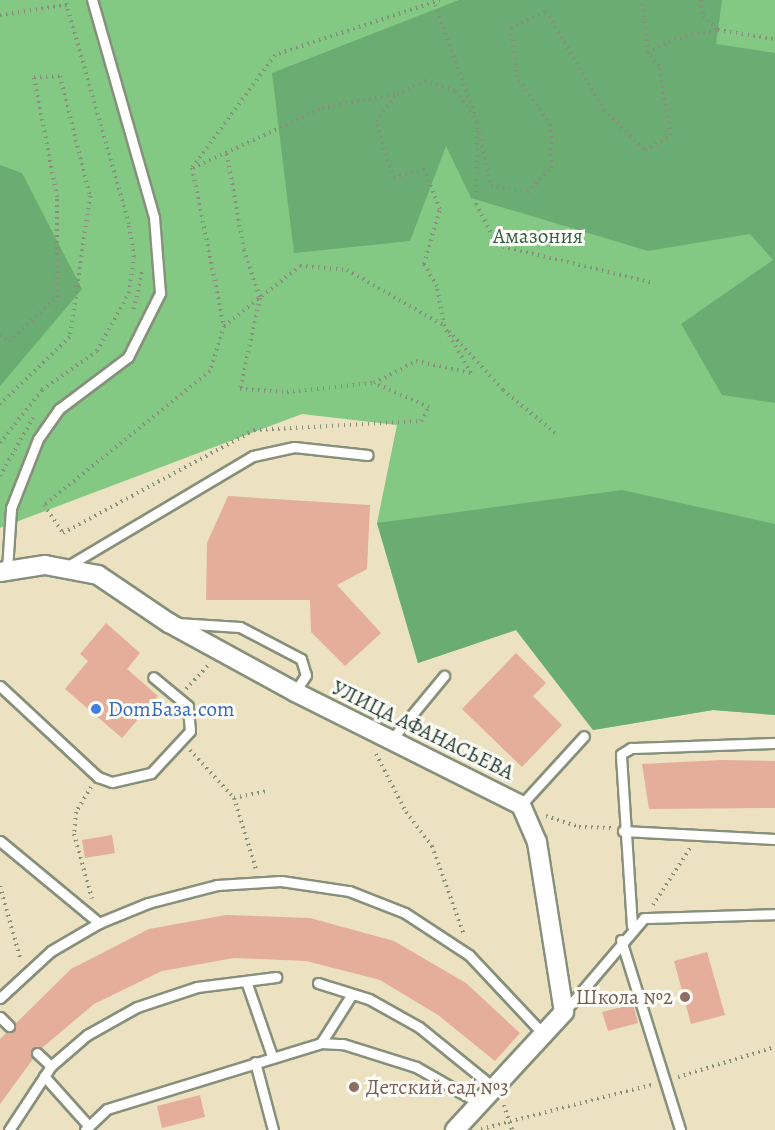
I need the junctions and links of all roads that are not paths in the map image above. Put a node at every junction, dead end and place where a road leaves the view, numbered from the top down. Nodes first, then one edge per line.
1 (92, 0) edge
2 (368, 455) dead end
3 (66, 567) junction
4 (4, 570) edge
5 (169, 623) junction
6 (444, 676) dead end
7 (153, 677) dead end
8 (0, 686) edge
9 (296, 692) junction
10 (584, 736) dead end
11 (392, 740) junction
12 (775, 743) edge
13 (521, 805) junction
14 (623, 831) junction
15 (775, 839) edge
16 (0, 841) edge
17 (775, 914) edge
18 (99, 923) junction
19 (632, 926) junction
20 (621, 940) junction
21 (276, 977) dead end
22 (246, 981) junction
23 (318, 983) dead end
24 (352, 994) junction
25 (0, 998) edge
26 (564, 1012) junction
27 (0, 1017) edge
28 (9, 1026) dead end
29 (544, 1035) junction
30 (321, 1043) junction
31 (37, 1053) dead end
32 (272, 1056) junction
33 (255, 1062) junction
34 (51, 1066) junction
35 (44, 1076) junction
36 (493, 1087) junction
37 (479, 1103) junction
38 (86, 1127) edge
39 (9, 1130) edge
40 (273, 1130) edge
41 (455, 1130) edge
42 (680, 1130) edge

1 - 4 lane
2 - 3 lane
3 - 4 street, УЛИЦА АФАНАСЬЕВА
3 - 5 street, УЛИЦА АФАНАСЬЕВА
5 - 9 street, УЛИЦА АФАНАСЬЕВА
5 - 9 lane
6 - 11 lane
7 - 8 lane
9 - 11 street, УЛИЦА АФАНАСЬЕВА
10 - 13 lane
11 - 13 street, УЛИЦА АФАНАСЬЕВА
12 - 14 lane
13 - 26 street, УЛИЦА АФАНАСЬЕВА
14 - 15 lane
14 - 19 lane
16 - 18 lane
17 - 19 lane
18 - 25 lane
18 - 29 lane
19 - 20 lane
20 - 26 lane
20 - 42 lane
21 - 22 lane
22 - 32 lane
22 - 34 lane
23 - 24 lane
24 - 30 lane
24 - 36 lane
26 - 29 street
27 - 28 lane
29 - 36 street
30 - 32 lane
30 - 37 lane
31 - 34 lane
32 - 33 lane
33 - 38 lane
33 - 40 lane
34 - 35 lane
35 - 38 lane
35 - 39 lane
36 - 37 street
37 - 41 street

